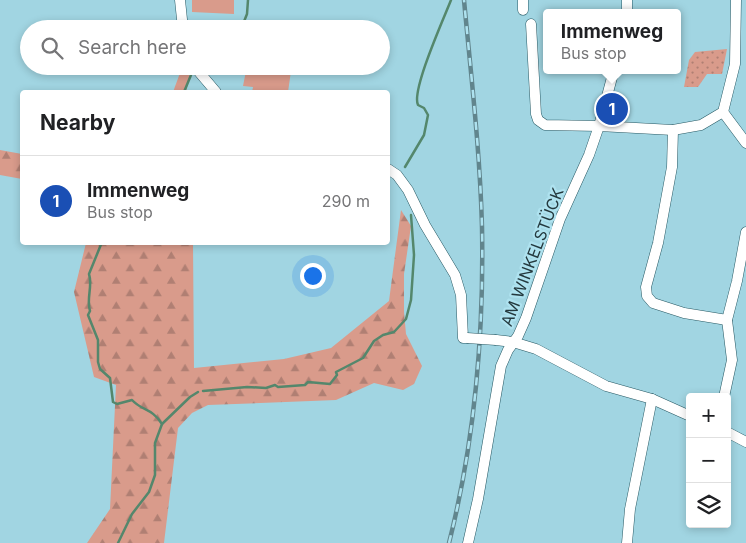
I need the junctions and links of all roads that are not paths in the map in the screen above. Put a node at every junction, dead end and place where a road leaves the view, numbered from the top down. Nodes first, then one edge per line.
1 (180, 0) edge
2 (736, 0) edge
3 (182, 20) edge
4 (531, 24) dead end
5 (613, 74) edge
6 (202, 75) edge
7 (214, 90) edge
8 (724, 112) junction
9 (599, 126) junction
10 (673, 130) junction
11 (746, 143) edge
12 (390, 170) edge
13 (746, 232) edge
14 (727, 320) junction
15 (513, 342) junction
16 (725, 393) edge
17 (652, 399) junction
18 (686, 414) edge
19 (731, 434) edge
20 (746, 442) edge
21 (468, 543) edge
22 (627, 543) edge

1 - 3 street
2 - 8 street
4 - 9 street
5 - 9 street, AM WINKELSTÜCK
6 - 7 street
8 - 10 street
8 - 11 street
9 - 10 street
9 - 15 street, AM WINKELSTÜCK
10 - 14 street
12 - 15 street, bridge
13 - 14 street
14 - 16 street
15 - 17 street
15 - 21 street, AM WINKELSTÜCK
17 - 18 street
17 - 22 street
19 - 20 street

